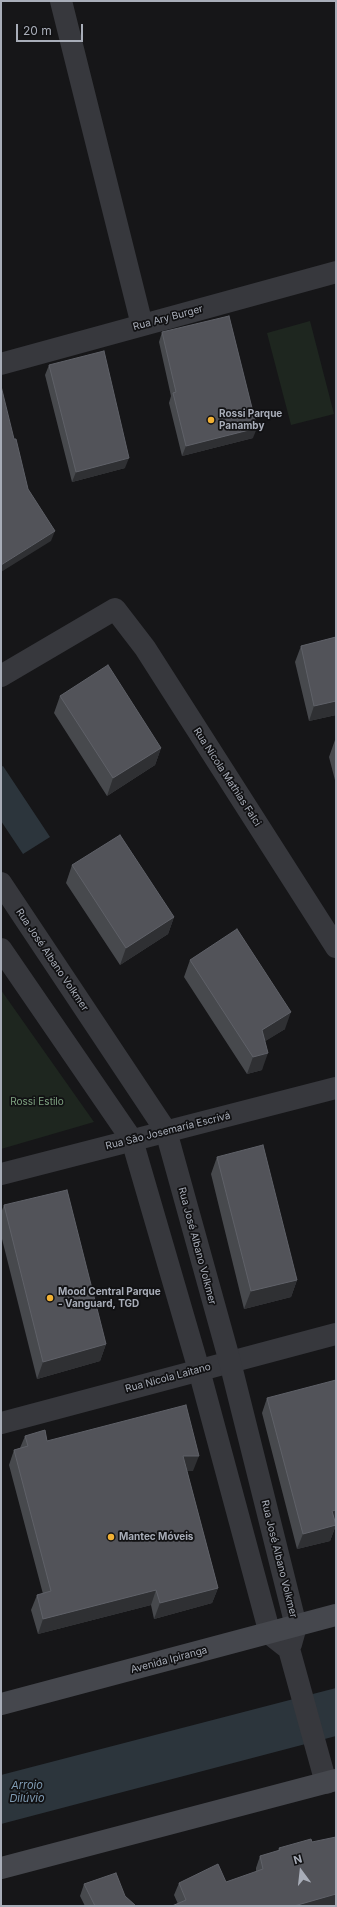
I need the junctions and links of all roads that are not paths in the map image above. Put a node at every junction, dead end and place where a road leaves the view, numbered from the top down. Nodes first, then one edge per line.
1 (61, 1) edge
2 (336, 272) edge
3 (142, 325) junction
4 (1, 364) edge
5 (1, 676) edge
6 (4, 892) edge
7 (336, 947) edge
8 (1, 949) edge
9 (336, 1088) edge
10 (166, 1131) junction
11 (132, 1140) junction
12 (1, 1174) edge
13 (336, 1334) edge
14 (230, 1362) junction
15 (198, 1370) junction
16 (1, 1423) edge
17 (336, 1615) edge
18 (296, 1626) junction
19 (270, 1634) junction
20 (289, 1649) junction
21 (1, 1704) edge
22 (331, 1781) edge
23 (1, 1868) edge

1 - 3 street
2 - 3 street, Rua Ary Burger
3 - 4 street, Rua Ary Burger
5 - 7 street, Rua Nicola Mathias Falci
6 - 10 street, Rua José Albano Volkmer
8 - 11 street
9 - 10 street, Rua São Josemaría Escrivá
10 - 11 street, Rua São Josemaría Escrivá
10 - 14 street, Rua José Albano Volkmer
11 - 12 street, Rua São Josemaría Escrivá
11 - 15 street
13 - 14 street, Rua Nicola Laitano
14 - 15 street, Rua Nicola Laitano
14 - 18 street, Rua José Albano Volkmer
15 - 16 street, Rua Nicola Laitano
15 - 19 street
17 - 18 main road, Avenida Ipiranga
18 - 19 main road, Avenida Ipiranga
18 - 20 street, Rua José Albano Volkmer
19 - 20 street
19 - 21 main road, Avenida Ipiranga
20 - 22 street
22 - 23 main road

